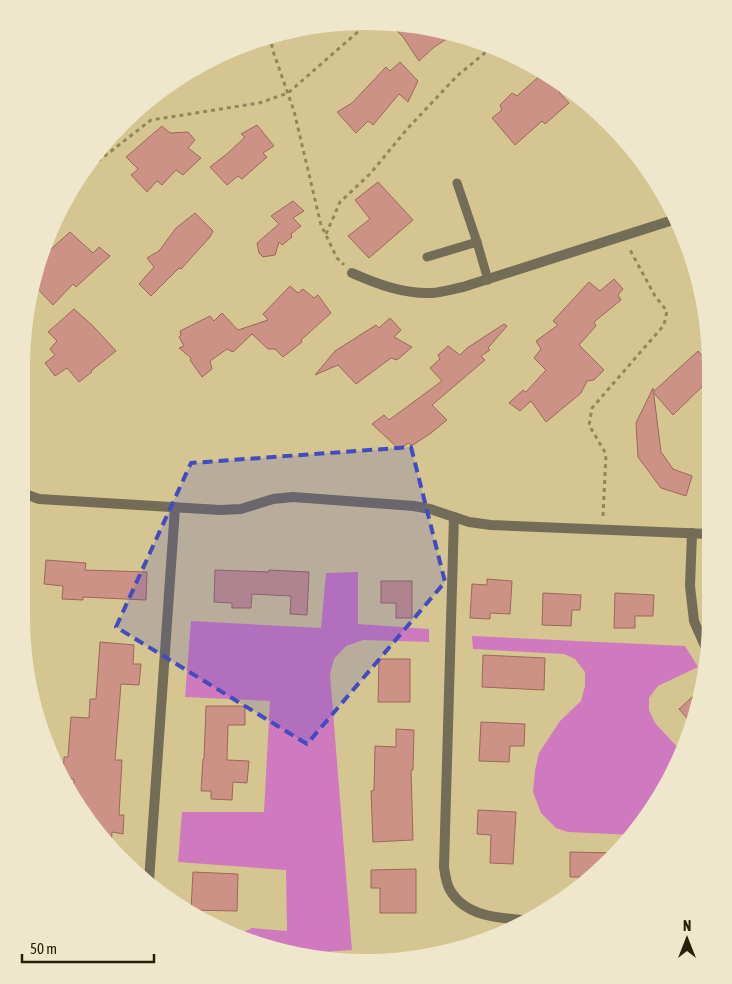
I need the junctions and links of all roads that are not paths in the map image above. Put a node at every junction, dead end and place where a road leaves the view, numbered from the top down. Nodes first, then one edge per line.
1 (457, 183) dead end
2 (669, 221) edge
3 (477, 242) junction
4 (427, 257) dead end
5 (352, 272) road end
6 (488, 280) junction
7 (30, 495) edge
8 (175, 508) junction
9 (454, 517) junction
10 (692, 533) junction
11 (702, 534) edge
12 (701, 637) edge
13 (149, 875) edge
14 (514, 919) edge

1 - 3 lane
2 - 6 street
3 - 4 lane
3 - 6 lane
5 - 6 street
7 - 8 street
8 - 9 street
8 - 13 street
9 - 10 street
9 - 14 street
10 - 11 street
10 - 12 street

